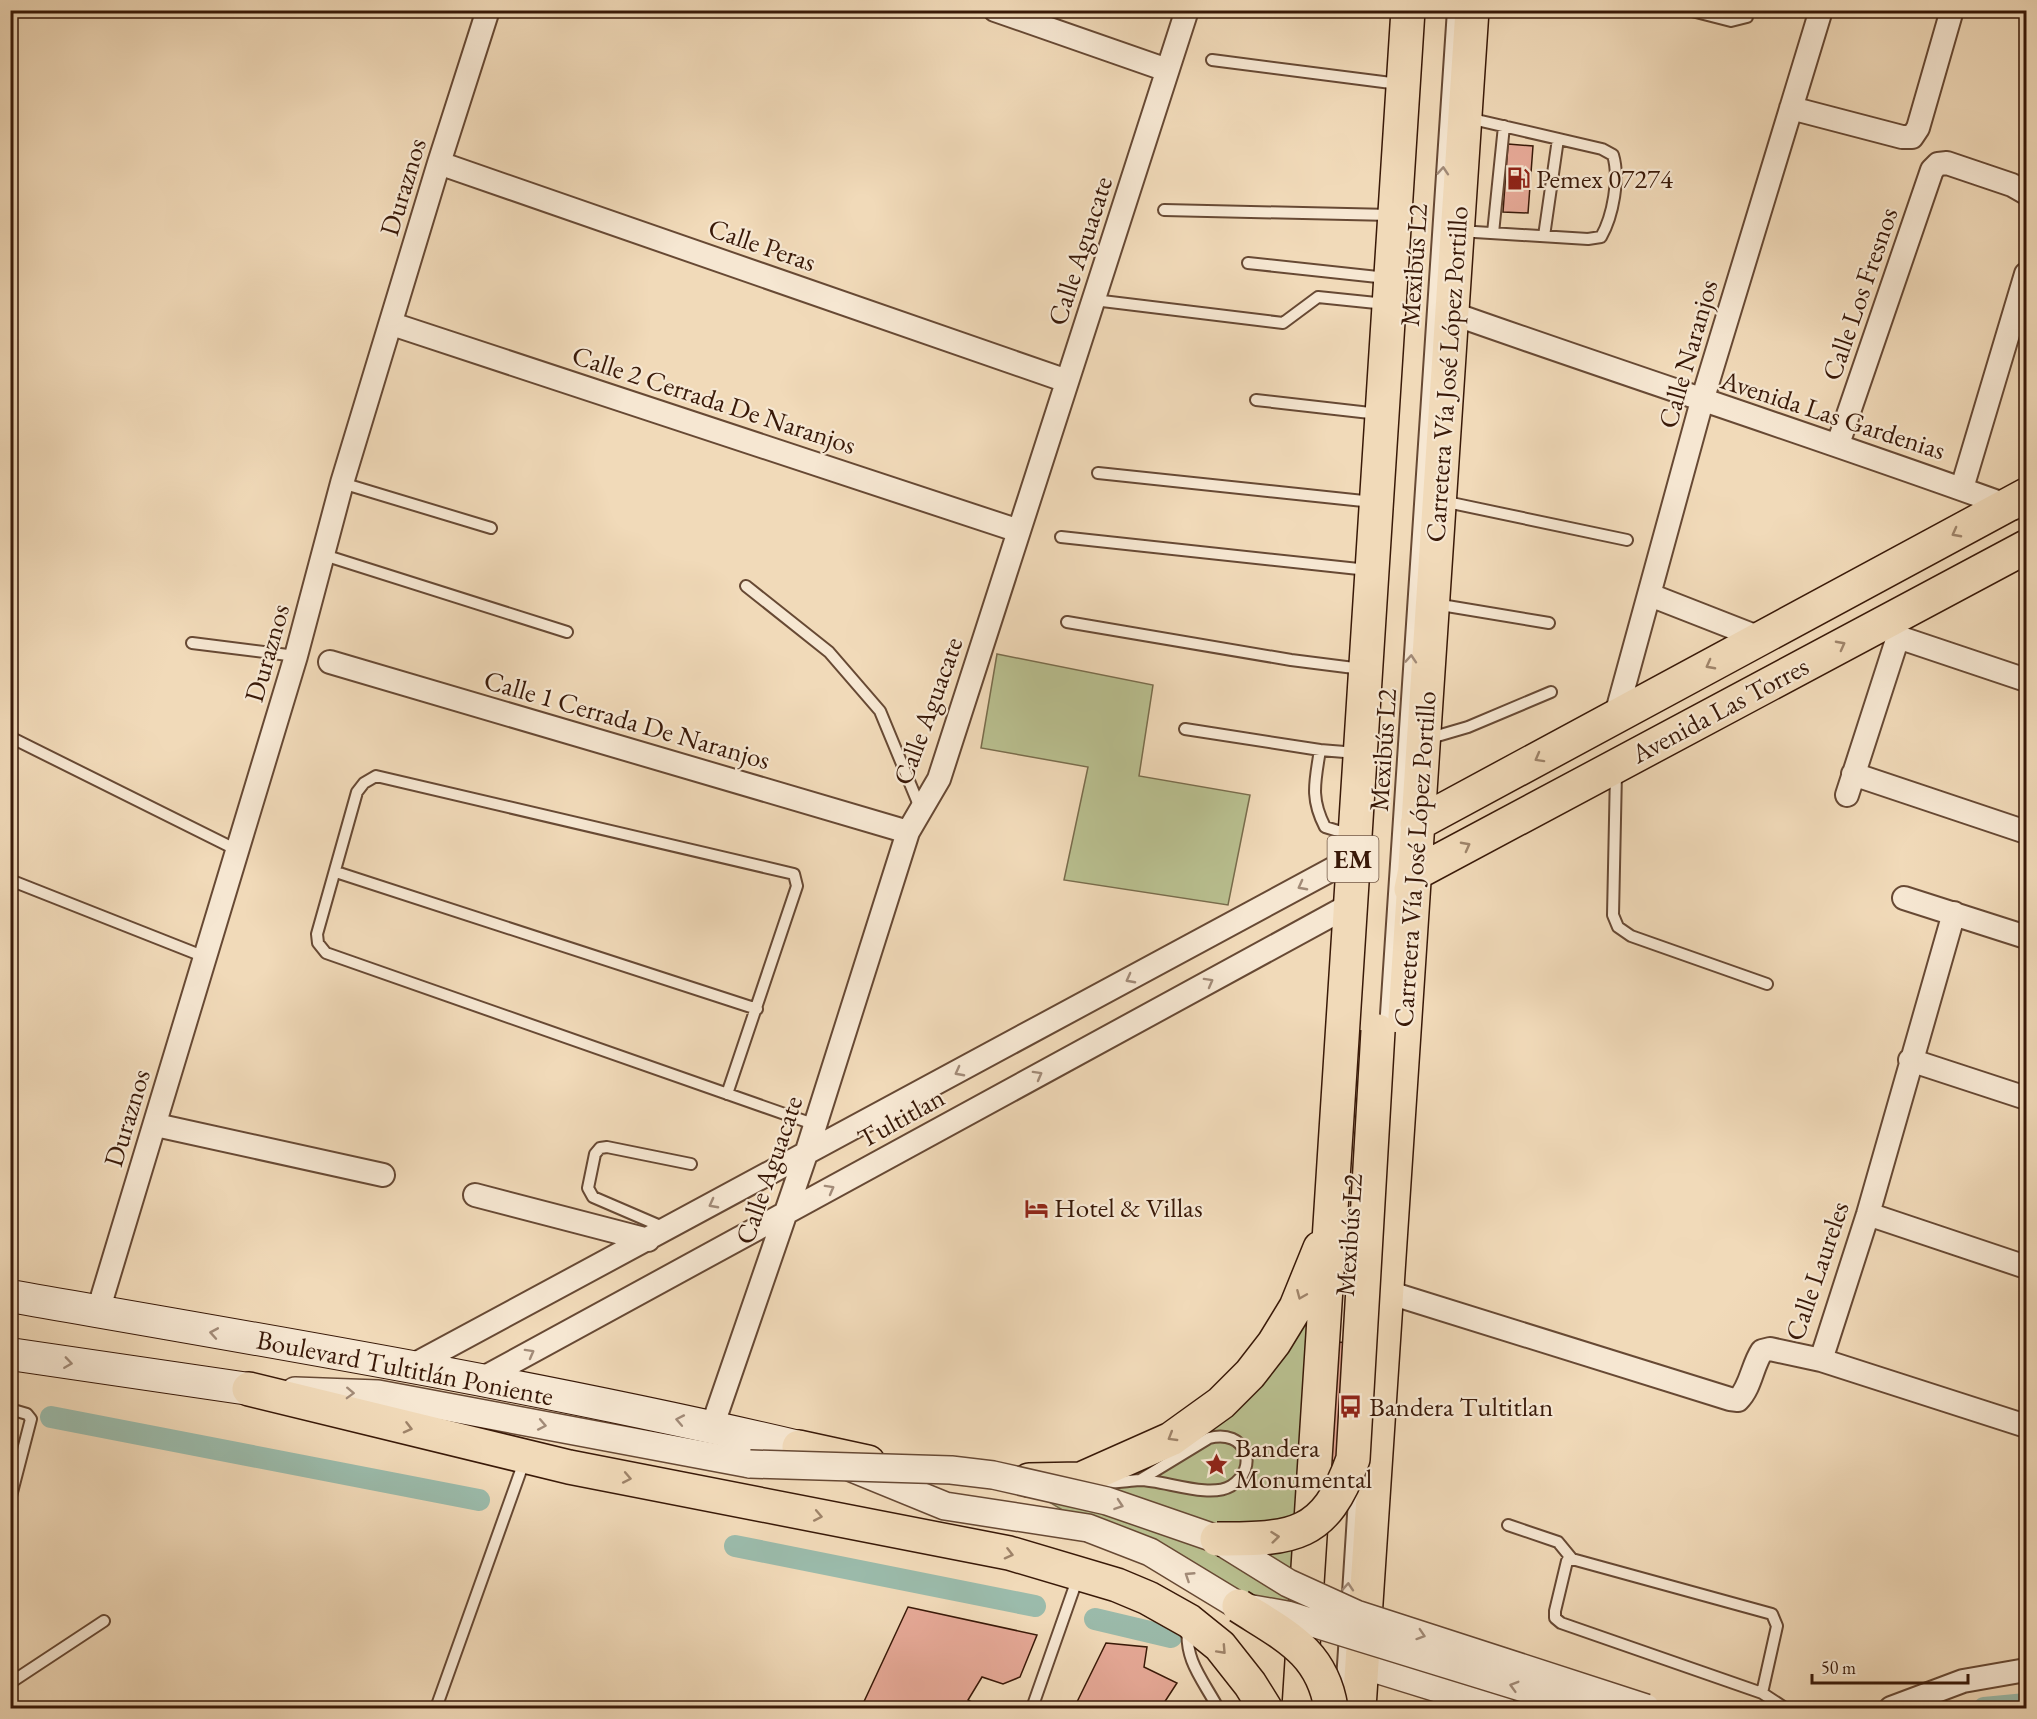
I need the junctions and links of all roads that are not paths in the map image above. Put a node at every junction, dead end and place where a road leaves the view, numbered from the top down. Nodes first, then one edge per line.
1 (488, 10) edge
2 (995, 10) edge
3 (1187, 10) edge
4 (1407, 10) edge
5 (1417, 10) edge
6 (1453, 10) edge
7 (1472, 10) edge
8 (1688, 10) edge
9 (1748, 10) edge
10 (1821, 10) edge
11 (1952, 10) edge
12 (1212, 60) dead end
13 (1167, 70) junction
14 (1403, 85) junction
15 (1791, 108) junction
16 (1464, 117) junction
17 (1504, 126) junction
18 (1912, 137) junction
19 (1558, 139) junction
20 (439, 163) junction
21 (1938, 164) junction
22 (2026, 193) edge
23 (1164, 210) dead end
24 (1394, 214) junction
25 (1456, 231) junction
26 (1493, 233) junction
27 (1544, 236) junction
28 (1248, 263) dead end
29 (2026, 274) edge
30 (1390, 291) junction
31 (1094, 300) junction
32 (1451, 313) junction
33 (392, 324) junction
34 (1067, 381) junction
35 (1256, 400) dead end
36 (1702, 401) junction
37 (1382, 415) junction
38 (1838, 444) junction
39 (1098, 473) dead end
40 (342, 483) junction
41 (1962, 488) junction
42 (1439, 500) junction
43 (1376, 502) junction
44 (2020, 504) edge
45 (491, 528) dead end
46 (1019, 531) junction
47 (1061, 537) dead end
48 (1628, 540) dead end
49 (2026, 547) edge
50 (324, 555) junction
51 (1372, 570) junction
52 (746, 586) dead end
53 (1650, 595) junction
54 (1432, 604) junction
55 (1067, 622) dead end
56 (1550, 623) dead end
57 (1894, 628) junction
58 (567, 632) dead end
59 (1760, 638) junction
60 (192, 643) dead end
61 (296, 656) junction
62 (330, 662) dead end
63 (1365, 669) junction
64 (2026, 680) edge
65 (1551, 692) dead end
66 (1616, 716) junction
67 (1185, 729) dead end
68 (10, 737) edge
69 (1414, 742) junction
70 (1320, 750) junction
71 (1360, 753) junction
72 (1616, 766) junction
73 (921, 811) junction
74 (1418, 824) junction
75 (908, 832) junction
76 (2026, 832) edge
77 (1353, 847) junction
78 (237, 850) junction
79 (336, 872) junction
80 (1414, 874) junction
81 (10, 879) edge
82 (1904, 898) dead end
83 (1350, 905) junction
84 (1954, 913) junction
85 (2026, 937) edge
86 (205, 957) junction
87 (1767, 984) dead end
88 (1387, 1000) junction
89 (757, 1009) junction
90 (1910, 1059) junction
91 (727, 1094) junction
92 (2026, 1098) edge
93 (156, 1125) junction
94 (816, 1125) junction
95 (806, 1154) junction
96 (691, 1164) dead end
97 (383, 1175) dead end
98 (475, 1195) dead end
99 (784, 1214) junction
100 (1868, 1214) junction
101 (1330, 1221) junction
102 (668, 1229) junction
103 (648, 1240) junction
104 (2026, 1267) edge
105 (1387, 1292) junction
106 (10, 1296) edge
107 (98, 1311) junction
108 (10, 1354) edge
109 (1821, 1360) junction
110 (408, 1368) junction
111 (478, 1381) junction
112 (249, 1389) junction
113 (10, 1409) edge
114 (2026, 1426) edge
115 (712, 1427) junction
116 (799, 1447) junction
117 (526, 1456) junction
118 (1081, 1479) junction
119 (1140, 1480) junction
120 (10, 1500) edge
121 (1508, 1525) dead end
122 (1217, 1539) junction
123 (1572, 1559) junction
124 (1079, 1574) junction
125 (1239, 1606) junction
126 (104, 1621) dead end
127 (1189, 1621) junction
128 (1363, 1665) junction
129 (2026, 1670) edge
130 (10, 1683) edge
131 (1762, 1693) junction
132 (436, 1708) edge
133 (1032, 1708) edge
134 (1218, 1708) edge
135 (1264, 1708) edge
136 (1299, 1708) edge
137 (1305, 1708) edge
138 (1330, 1708) edge
139 (1341, 1708) edge
140 (1359, 1708) edge
141 (1502, 1708) edge
142 (1591, 1708) edge
143 (1647, 1708) edge
144 (1785, 1708) edge
145 (1891, 1708) edge

1 - 20 street, Duraznos
2 - 13 street
3 - 13 street, Calle Aguacate
4 - 14 main road, EM
5 - 137 lane, Mexibús L2
69 -> 6 lane, Mexibús L2
7 - 16 main road, Carretera Vía José López Portillo / EM
8 - 9 lane
10 - 15 street, Calle Naranjos
11 - 18 street
12 - 14 lane
13 - 31 street, Calle Aguacate
14 - 24 main road, EM
15 - 18 street
15 - 36 street, Calle Naranjos
16 - 17 lane
16 - 25 main road, Carretera Vía José López Portillo / EM
17 - 19 lane
17 - 26 lane
18 - 21 street
19 - 27 lane
19 - 27 lane
20 - 33 street, Duraznos
20 - 34 street, Calle Peras
21 - 22 street
21 - 38 street, Calle Los Fresnos
23 - 24 lane
24 - 30 main road, EM
25 - 26 lane
25 - 32 main road, Carretera Vía José López Portillo / EM
26 - 27 lane
28 - 30 lane
29 - 41 street
30 - 31 lane
30 - 37 main road, EM
31 - 34 street, Calle Aguacate
32 - 36 street, Avenida Las Gardenias
32 - 42 main road, Carretera Vía José López Portillo / EM
33 - 40 street, Duraznos
33 - 46 street, Calle 2 Cerrada De Naranjos
34 - 46 street, Calle Aguacate
35 - 37 lane
36 - 38 street, Avenida Las Gardenias
36 - 53 street, Calle Naranjos
37 - 43 main road, EM
38 - 41 street, Avenida Las Gardenias
39 - 43 lane
40 - 45 lane
40 - 50 street, Duraznos
41 - 44 street, Avenida Las Gardenias
42 - 48 lane
42 - 54 main road, Carretera Vía José López Portillo / EM
43 - 51 main road, EM
44 -> 59 main road, Avenida Las Torres
46 - 73 street, Calle Aguacate
47 - 51 lane
49 - 57 main road, Avenida Las Torres
50 - 58 lane
50 - 61 street, Duraznos
51 - 63 main road, EM
52 - 73 lane
53 - 59 street
53 - 66 street, Calle Naranjos
54 - 56 lane
54 - 69 main road, Carretera Vía José López Portillo / EM
55 - 63 lane
57 - 64 street
72 -> 57 main road, Avenida Las Torres
57 - 76 street
59 -> 66 main road, Avenida Las Torres
60 - 61 lane
61 - 78 street, Duraznos
62 - 75 street, Calle 1 Cerrada De Naranjos
63 - 71 main road, EM
65 - 69 lane
66 -> 74 main road, Avenida Las Torres
67 - 70 lane
68 - 78 lane
69 - 74 main road, Carretera Vía José López Portillo / EM
69 - 88 lane, Mexibús L2
70 - 71 lane
70 - 77 lane
71 - 77 main road, EM
80 -> 72 main road, Avenida Las Torres
72 - 87 lane
73 - 75 street, Calle Aguacate
74 - 80 main road, Carretera Vía José López Portillo / EM
75 - 94 street, Calle Aguacate
77 - 83 main road, EM
77 -> 95 street, Tultitlan
78 - 86 street, Duraznos
79 - 89 lane
79 - 89 lane
79 - 91 lane
80 - 88 main road
80 - 105 main road, Carretera Vía José López Portillo / EM
81 - 86 lane
82 - 84 street
99 -> 83 street, Tultitlan
83 - 101 main road, EM
84 - 85 street
84 - 90 street, Calle Laureles
86 - 93 street, Duraznos
122 -> 88 main road, bridge
139 -> 88 lane, Mexibús L2
89 - 91 lane
90 - 92 street
90 - 100 street, Calle Laureles
91 - 94 lane
93 - 97 street
93 - 107 street, Duraznos
94 - 95 street, Calle Aguacate
95 - 99 street, Calle Aguacate
95 -> 102 street, Tultitlan
96 - 102 lane
98 - 103 street
111 -> 99 street, Tultitlan
99 - 115 street, Calle Aguacate
100 - 104 street
100 - 109 street, Calle Laureles
101 -> 118 main road
101 - 136 main road, EM
102 - 103 street, Tultitlan
103 - 110 street, Tultitlan
105 - 109 street, Calle Laureles
105 - 128 main road, Carretera Vía José López Portillo / EM
106 - 107 main road, Boulevard Tultitlán Poniente
110 -> 107 main road, Boulevard Tultitlán Poniente
108 -> 112 main road, Boulevard Tultitlán Poniente
109 - 114 street
110 - 111 main road, Boulevard Tultitlán Poniente
115 -> 111 main road, Boulevard Tultitlán Poniente
112 -> 117 main road
112 -> 122 street, Boulevard Tultitlán Poniente, bridge
113 - 120 lane
115 - 116 main road, Boulevard Tultitlán Poniente
116 - 118 main road
125 -> 116 street
117 -> 124 main road
117 - 132 lane
118 - 119 lane
119 - 119 lane
121 - 123 lane
122 -> 143 street, Boulevard Tultitlán Poniente, bridge
123 - 131 lane
123 - 131 lane
124 - 127 main road
124 - 133 lane
125 - 138 main road, bridge
142 -> 125 street, bridge
126 - 130 lane
127 - 134 lane
127 -> 135 main road
128 - 140 main road, Carretera Vía José López Portillo / EM
128 - 141 street
129 - 145 street
131 - 144 lane

